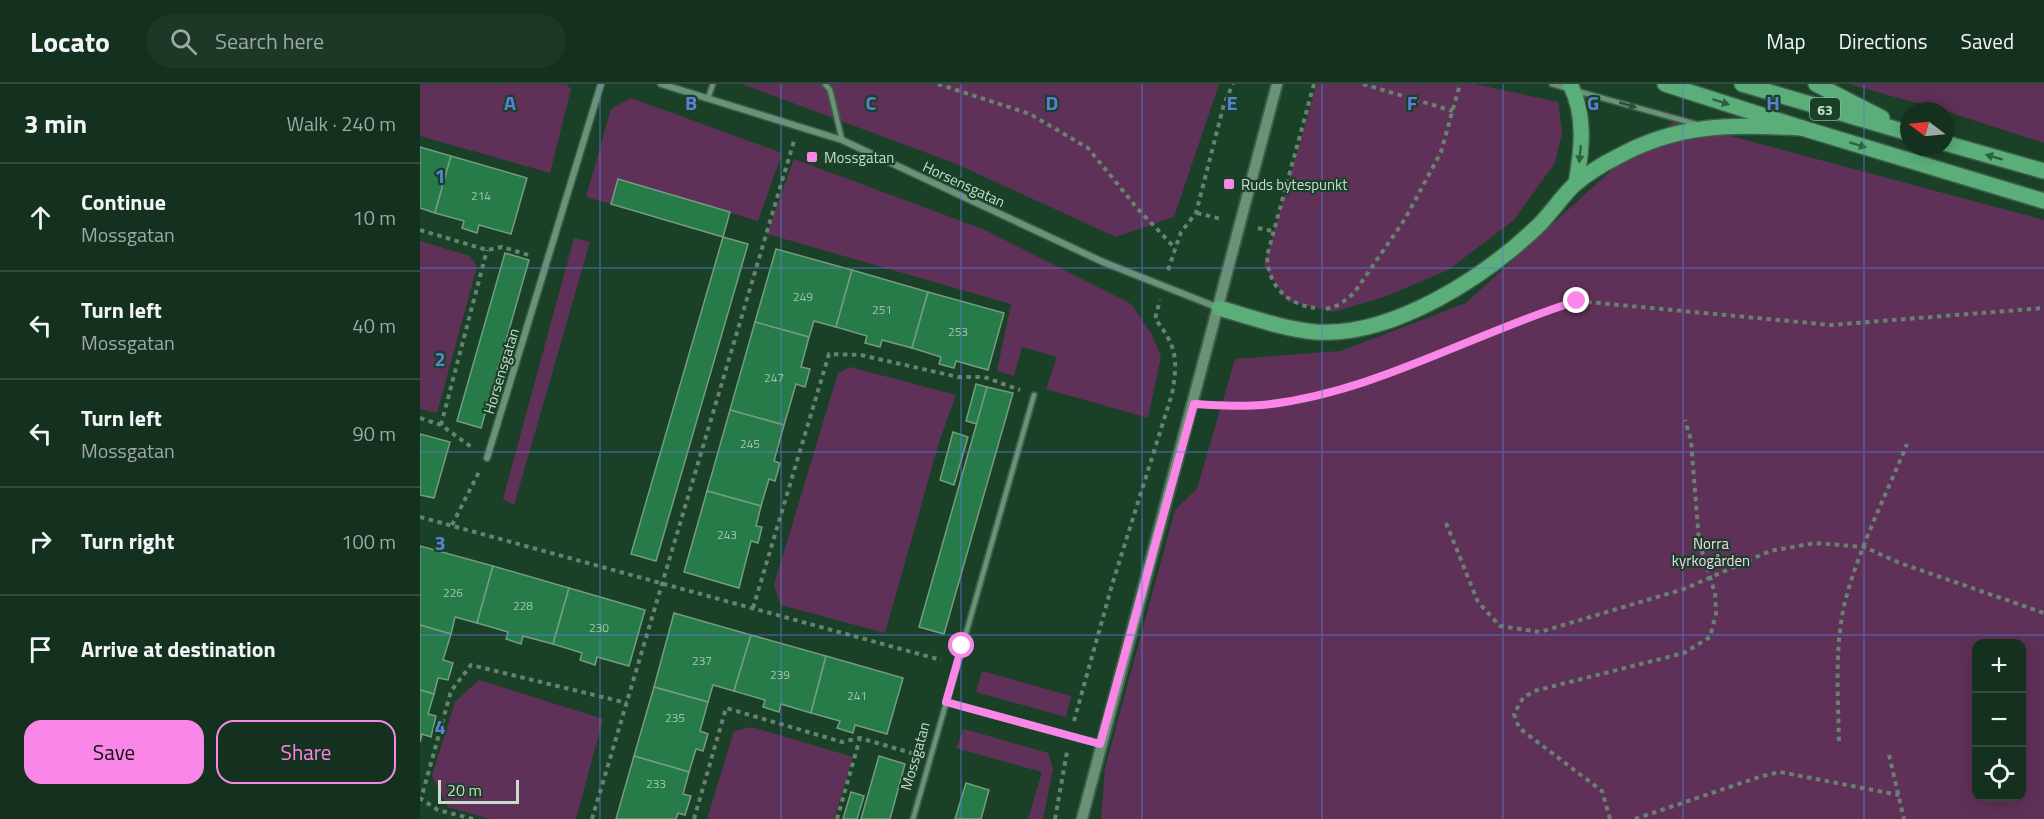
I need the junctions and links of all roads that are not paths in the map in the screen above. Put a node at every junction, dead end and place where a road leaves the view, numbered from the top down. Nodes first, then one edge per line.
1 (601, 84) edge
2 (661, 84) edge
3 (713, 84) edge
4 (825, 84) edge
5 (1277, 84) edge
6 (1551, 84) edge
7 (1665, 84) edge
8 (1742, 84) edge
9 (1816, 84) edge
10 (1572, 87) edge
11 (708, 98) junction
12 (1704, 127) junction
13 (1900, 127) edge
14 (1802, 128) junction
15 (1900, 129) edge
16 (842, 140) junction
17 (1954, 146) edge
18 (2044, 171) edge
19 (1576, 183) junction
20 (2044, 201) edge
21 (1219, 308) junction
22 (1034, 395) road end
23 (487, 458) road end
24 (946, 702) junction
25 (1100, 744) junction
26 (913, 819) edge
27 (1082, 819) edge

1 - 23 street, Horsensgatan
2 - 11 street, Horsensgatan
3 - 11 lane
4 - 16 lane
5 - 21 street
6 - 10 lane
7 -> 14 main road, 63
8 - 15 main road, 63
9 - 13 main road
10 -> 12 lane
10 -> 19 main road
11 - 16 street, Horsensgatan
12 - 14 main road
12 - 19 main road
14 -> 20 main road, 63
16 - 21 street, Horsensgatan
18 -> 17 main road
19 - 21 main road
21 - 25 street
22 - 24 lane, Mossgatan
24 - 25 lane
24 - 26 lane, Mossgatan
25 - 27 street

